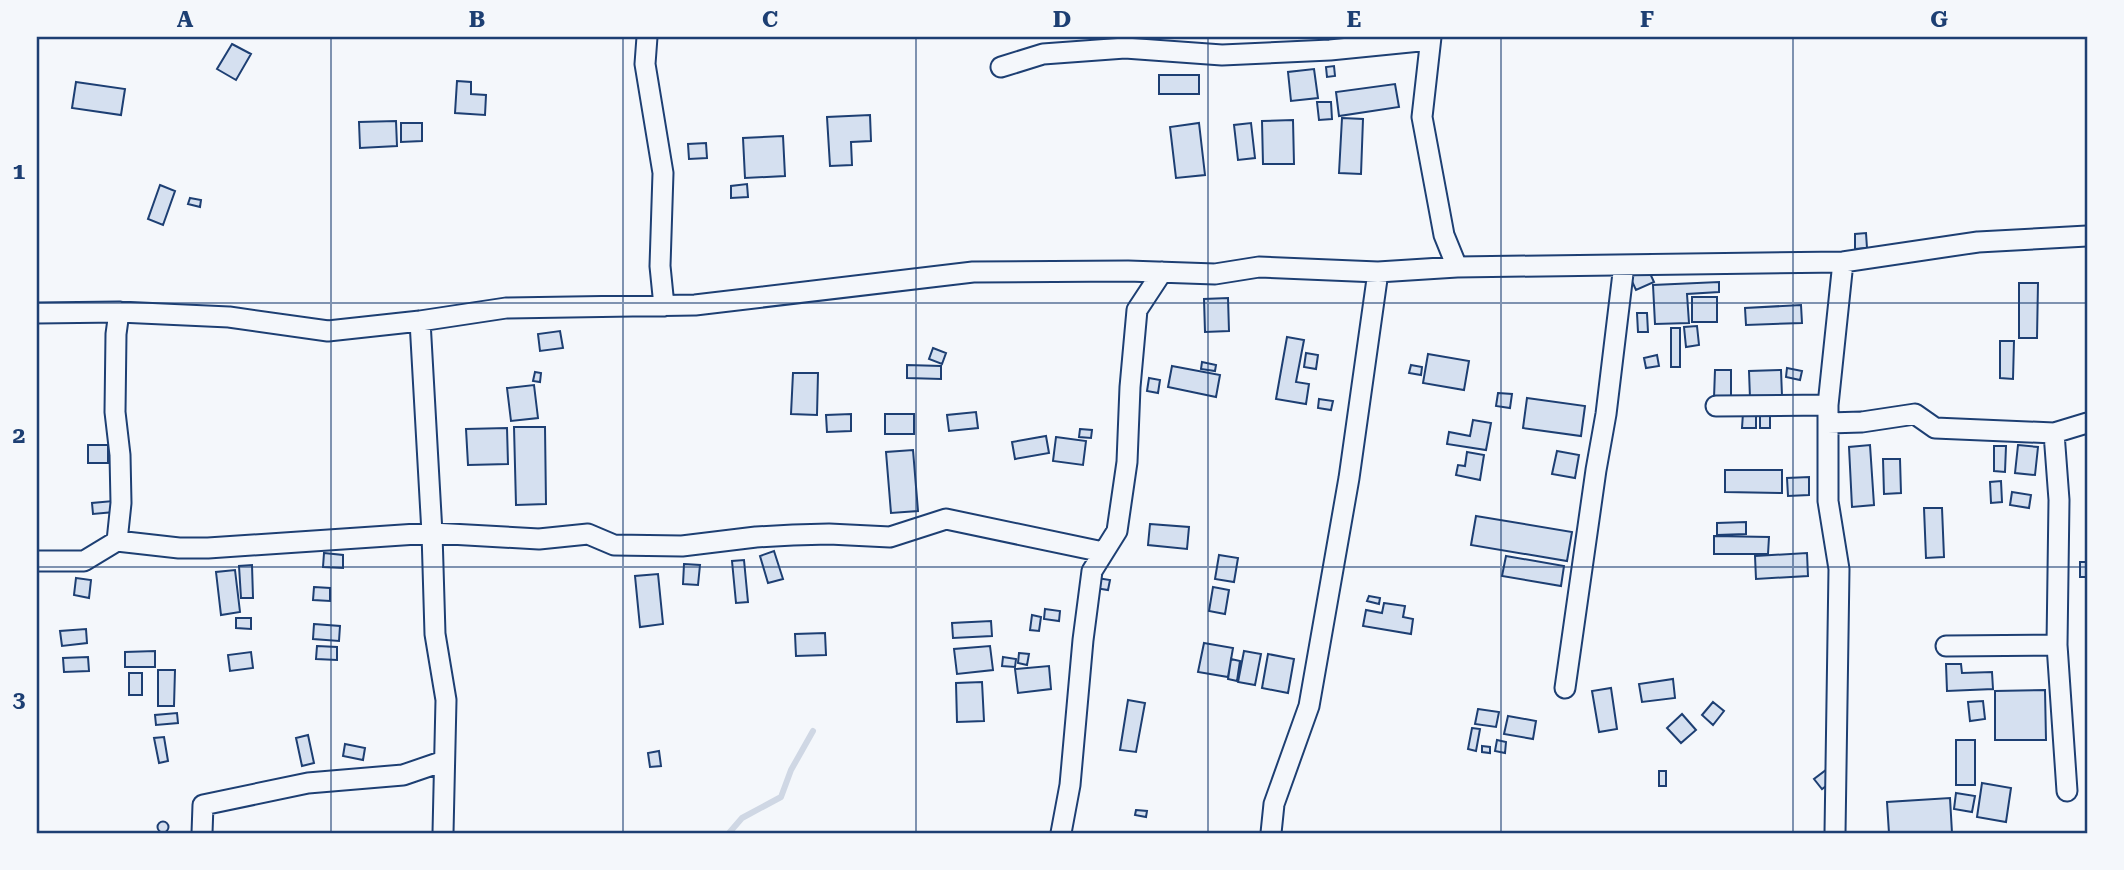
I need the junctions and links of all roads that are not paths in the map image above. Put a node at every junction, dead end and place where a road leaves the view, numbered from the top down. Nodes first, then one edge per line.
1 (647, 37) edge
2 (1430, 38) edge
3 (1001, 67) dead end
4 (2087, 236) edge
5 (1843, 262) junction
6 (1624, 265) junction
7 (1457, 267) junction
8 (1162, 272) junction
9 (1378, 272) junction
10 (664, 306) junction
11 (119, 312) junction
12 (37, 313) edge
13 (420, 321) junction
14 (1716, 406) dead end
15 (1828, 414) junction
16 (2087, 423) edge
17 (2054, 433) junction
18 (432, 533) junction
19 (117, 541) junction
20 (1103, 552) junction
21 (37, 561) edge
22 (2057, 645) junction
23 (1946, 646) dead end
24 (1565, 688) dead end
25 (444, 761) junction
26 (2067, 792) dead end
27 (202, 833) edge
28 (443, 833) edge
29 (1061, 833) edge
30 (1271, 833) edge
31 (1836, 833) edge

1 - 10 street
2 - 3 street
2 - 7 street
4 - 5 street
5 - 6 street
5 - 15 street
6 - 7 street
6 - 24 street
7 - 9 street
8 - 9 street
8 - 10 street
8 - 20 street
9 - 30 street
10 - 13 street
11 - 12 street
11 - 13 street
11 - 19 street
13 - 18 street
14 - 15 street
15 - 17 street
15 - 31 street
16 - 17 street
17 - 22 street
18 - 19 street
18 - 20 street
18 - 25 street
19 - 21 street
20 - 29 street
22 - 23 street
22 - 26 street
25 - 27 street
25 - 28 street

